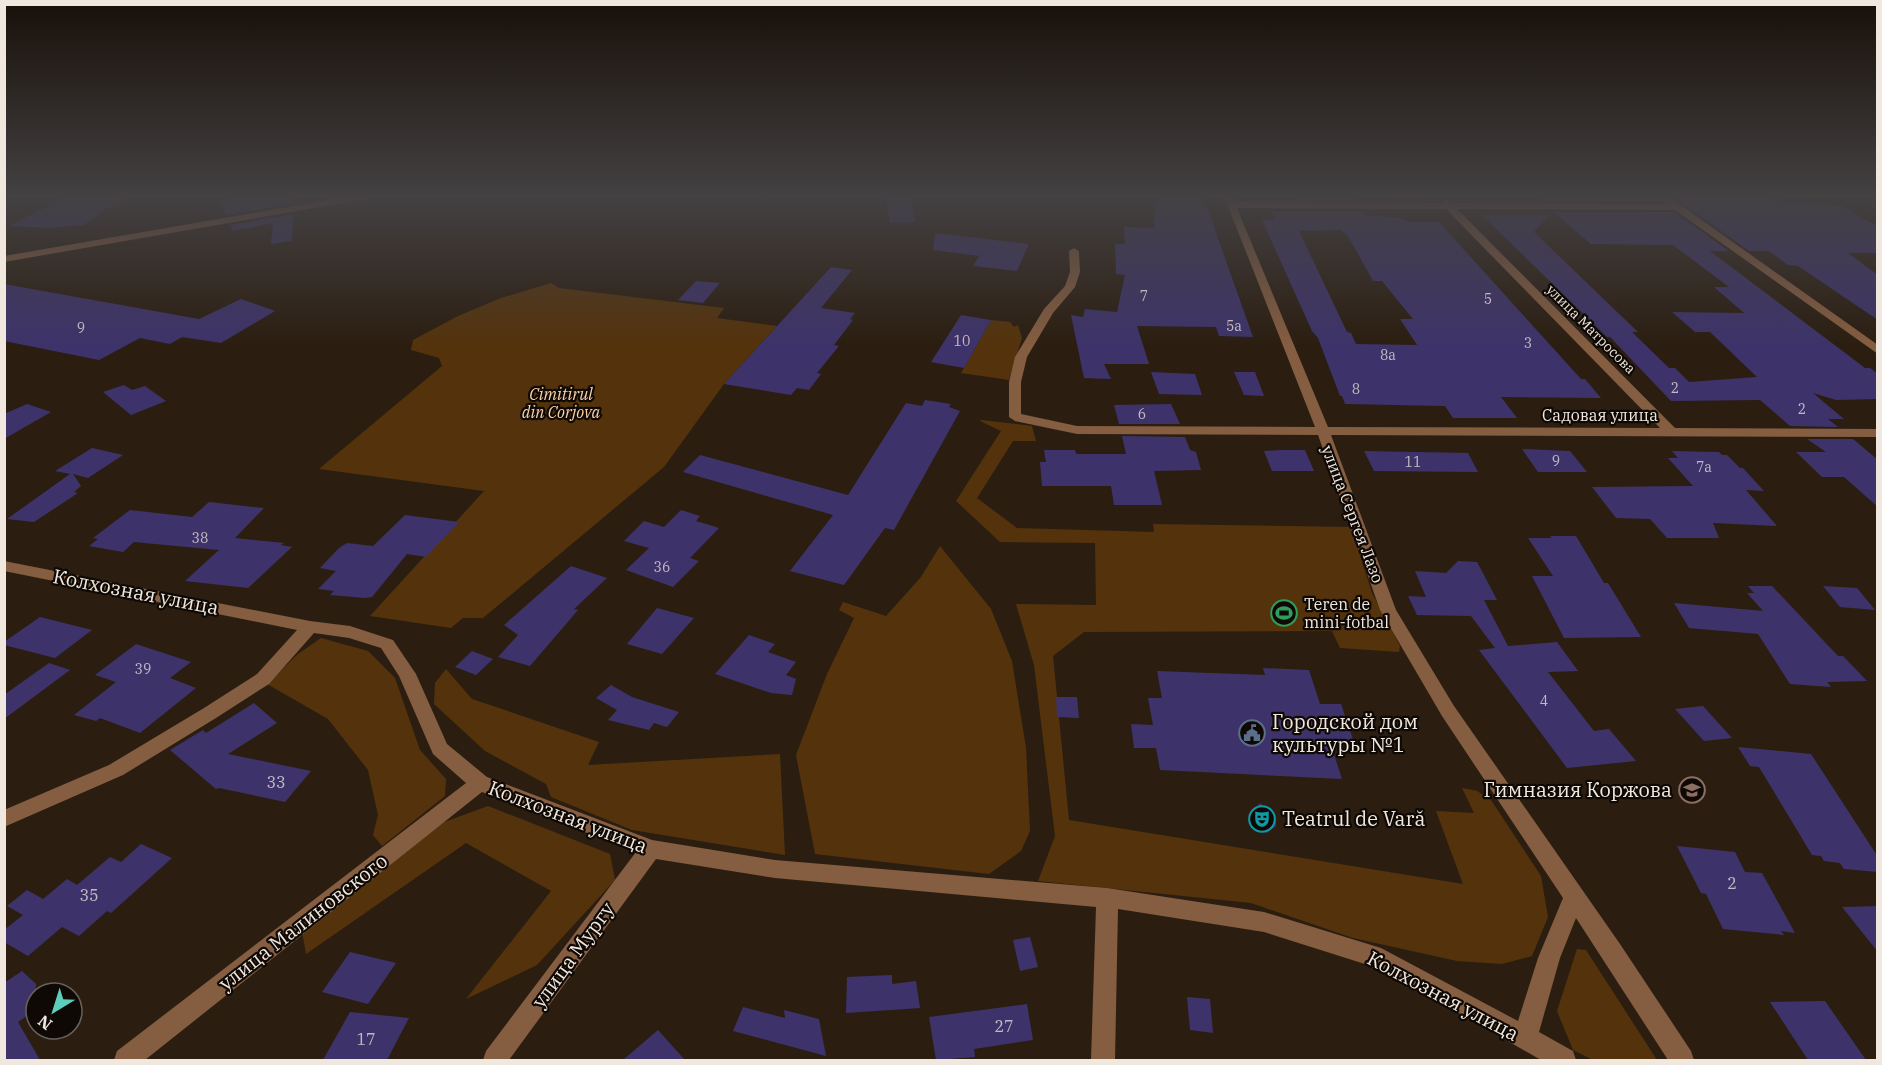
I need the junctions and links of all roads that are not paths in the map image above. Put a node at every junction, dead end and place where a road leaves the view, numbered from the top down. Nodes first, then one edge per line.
1 (76, 246) edge
2 (1248, 246) edge
3 (1487, 246) edge
4 (1731, 246) edge
5 (1074, 251) dead end
6 (4, 258) edge
7 (1878, 351) edge
8 (1323, 431) junction
9 (1671, 432) junction
10 (1878, 433) edge
11 (4, 566) edge
12 (310, 627) junction
13 (480, 783) junction
14 (4, 819) edge
15 (651, 849) junction
16 (1574, 897) junction
17 (1107, 898) junction
18 (1525, 1039) junction
19 (126, 1060) edge
20 (495, 1060) edge
21 (1103, 1060) edge
22 (1564, 1060) edge
23 (1682, 1060) edge

1 - 6 street
2 - 8 street, улица Сергея Лазо
3 - 9 street, улица Матросова
4 - 7 street
5 - 8 street, Садовая улица
8 - 9 street, Садовая улица
8 - 16 street, улица Сергея Лазо
9 - 10 street, Садовая улица
11 - 12 street, Колхозная улица
12 - 13 street, Колхозная улица
12 - 14 street
13 - 15 street, Колхозная улица
13 - 19 street, улица Малиновского
15 - 17 street, Колхозная улица
15 - 20 street, улица Мургу
16 - 18 street
16 - 23 street, улица Сергея Лазо
17 - 18 street, Колхозная улица
17 - 21 street
18 - 22 street, Колхозная улица

